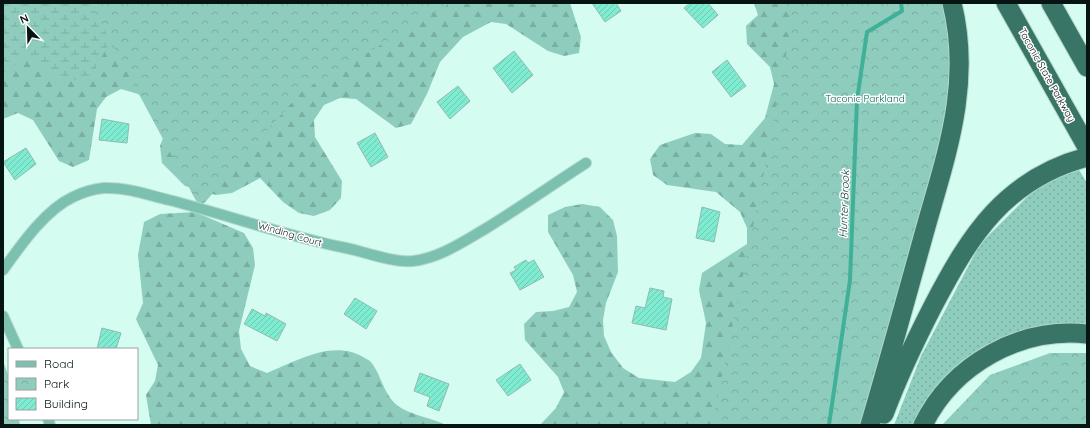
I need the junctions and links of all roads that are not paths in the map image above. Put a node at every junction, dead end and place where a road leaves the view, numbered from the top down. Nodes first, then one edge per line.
1 (952, 3) edge
2 (1006, 3) edge
3 (1051, 3) edge
4 (1087, 67) edge
5 (1087, 147) edge
6 (1087, 157) edge
7 (586, 163) dead end
8 (3, 270) edge
9 (3, 316) edge
10 (1087, 334) edge
11 (18, 348) edge
12 (870, 425) edge
13 (880, 425) edge
14 (923, 425) edge

1 - 12 highway
2 - 5 highway, Taconic State Parkway
3 - 4 highway
6 - 13 highway
7 - 8 street, Winding Court
9 - 11 street
10 - 14 highway

